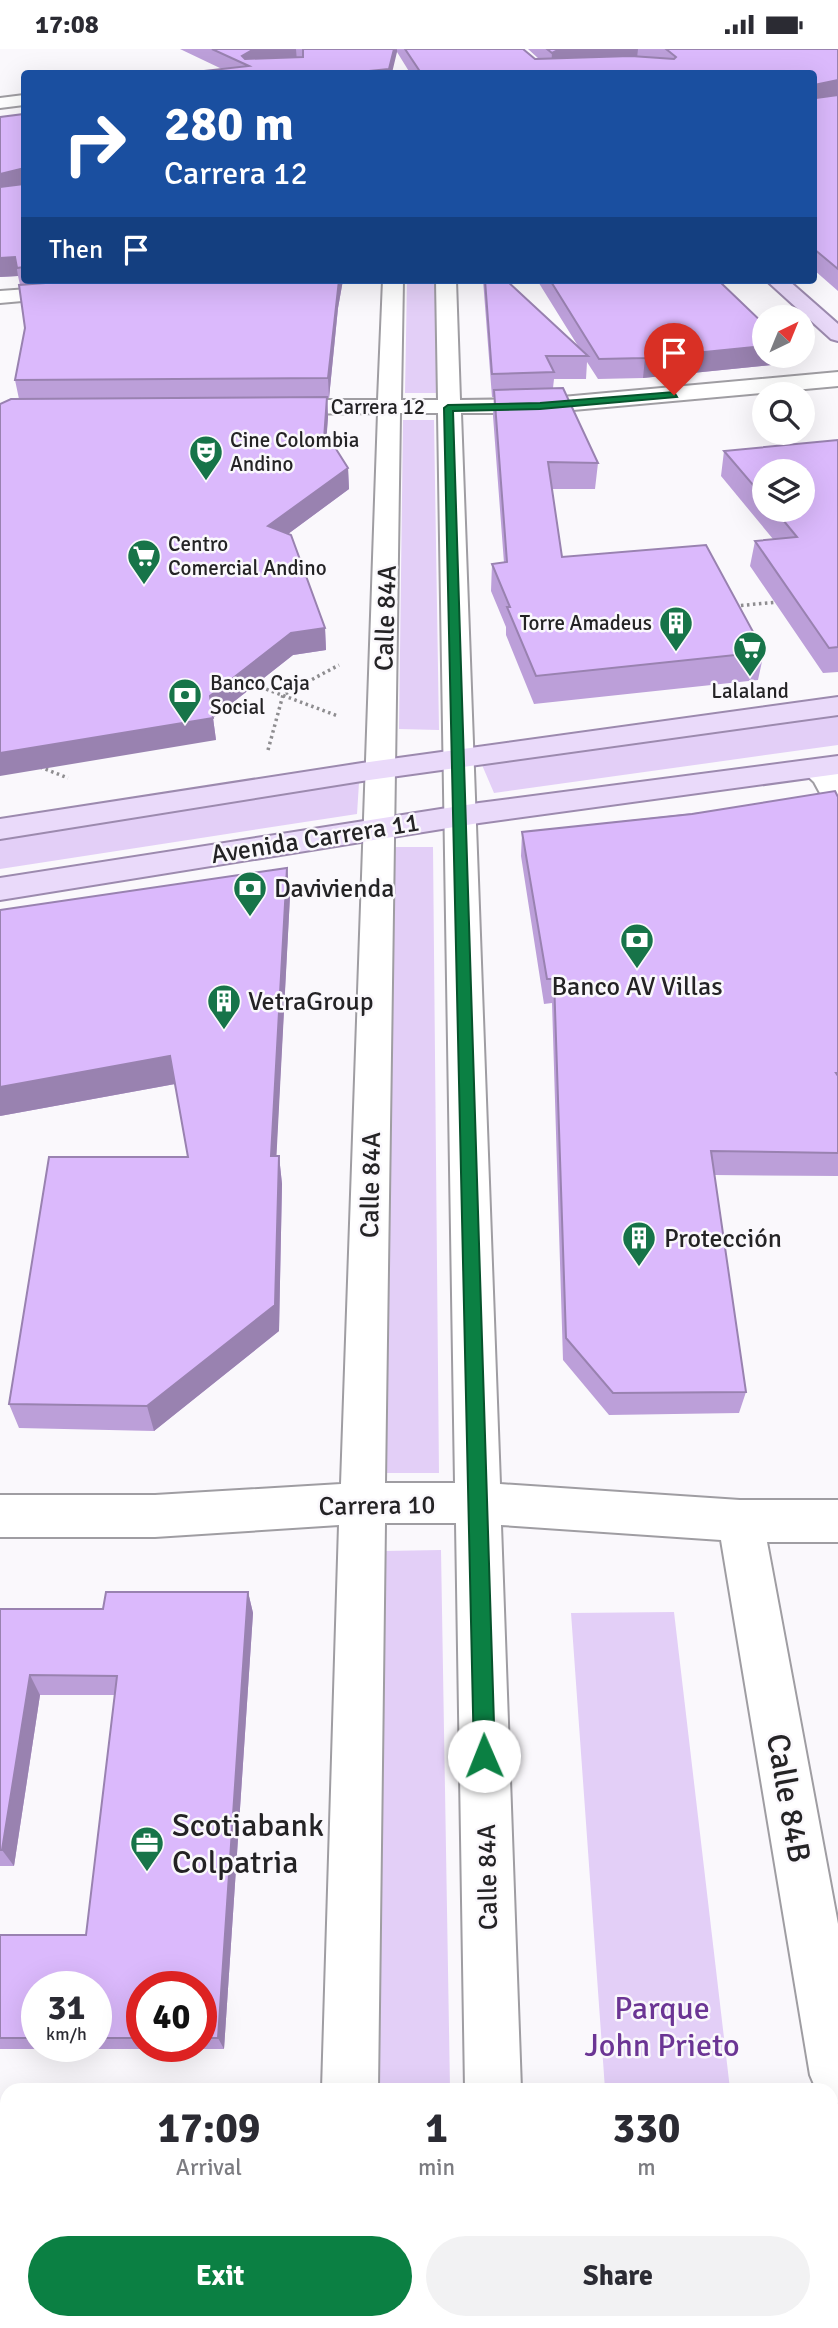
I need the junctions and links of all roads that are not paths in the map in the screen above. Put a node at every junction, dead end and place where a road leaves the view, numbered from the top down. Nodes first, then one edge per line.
1 (21, 100) edge
2 (0, 103) edge
3 (393, 284) edge
4 (446, 284) edge
5 (781, 284) edge
6 (95, 290) edge
7 (0, 297) edge
8 (838, 335) edge
9 (838, 379) edge
10 (253, 407) edge
11 (391, 407) junction
12 (448, 408) junction
13 (838, 706) edge
14 (459, 759) junction
15 (826, 767) edge
16 (379, 770) junction
17 (838, 799) edge
18 (460, 816) junction
19 (0, 829) edge
20 (377, 829) junction
21 (0, 888) edge
22 (364, 1503) junction
23 (478, 1503) junction
24 (0, 1517) edge
25 (740, 1521) junction
26 (838, 1521) edge
27 (838, 2075) edge
28 (350, 2083) edge
29 (493, 2083) edge

1 - 2 street
3 - 11 street, Calle 84A
4 - 12 street, Calle 84A
5 - 8 main road
6 - 7 street
9 - 12 street, Carrera 12
10 - 11 street, Carrera 12
11 - 12 street, Carrera 12
11 - 16 street, Calle 84A
12 - 14 street, Calle 84A
13 - 14 main road
14 - 16 main road
14 - 18 street, Calle 84A
15 - 17 street
15 - 18 main road, Avenida Carrera 11
16 - 19 main road
16 - 20 street, Calle 84A
18 - 20 main road, Avenida Carrera 11
18 - 23 street, Calle 84A
20 - 21 main road, Avenida Carrera 11
20 - 22 street, Calle 84A
22 - 23 street, Carrera 10
22 - 24 street, Carrera 10
22 - 28 street, Calle 84A
23 - 25 street, Carrera 10
23 - 29 street, Calle 84A
25 - 26 street, Carrera 10
25 - 27 street, Calle 84B

